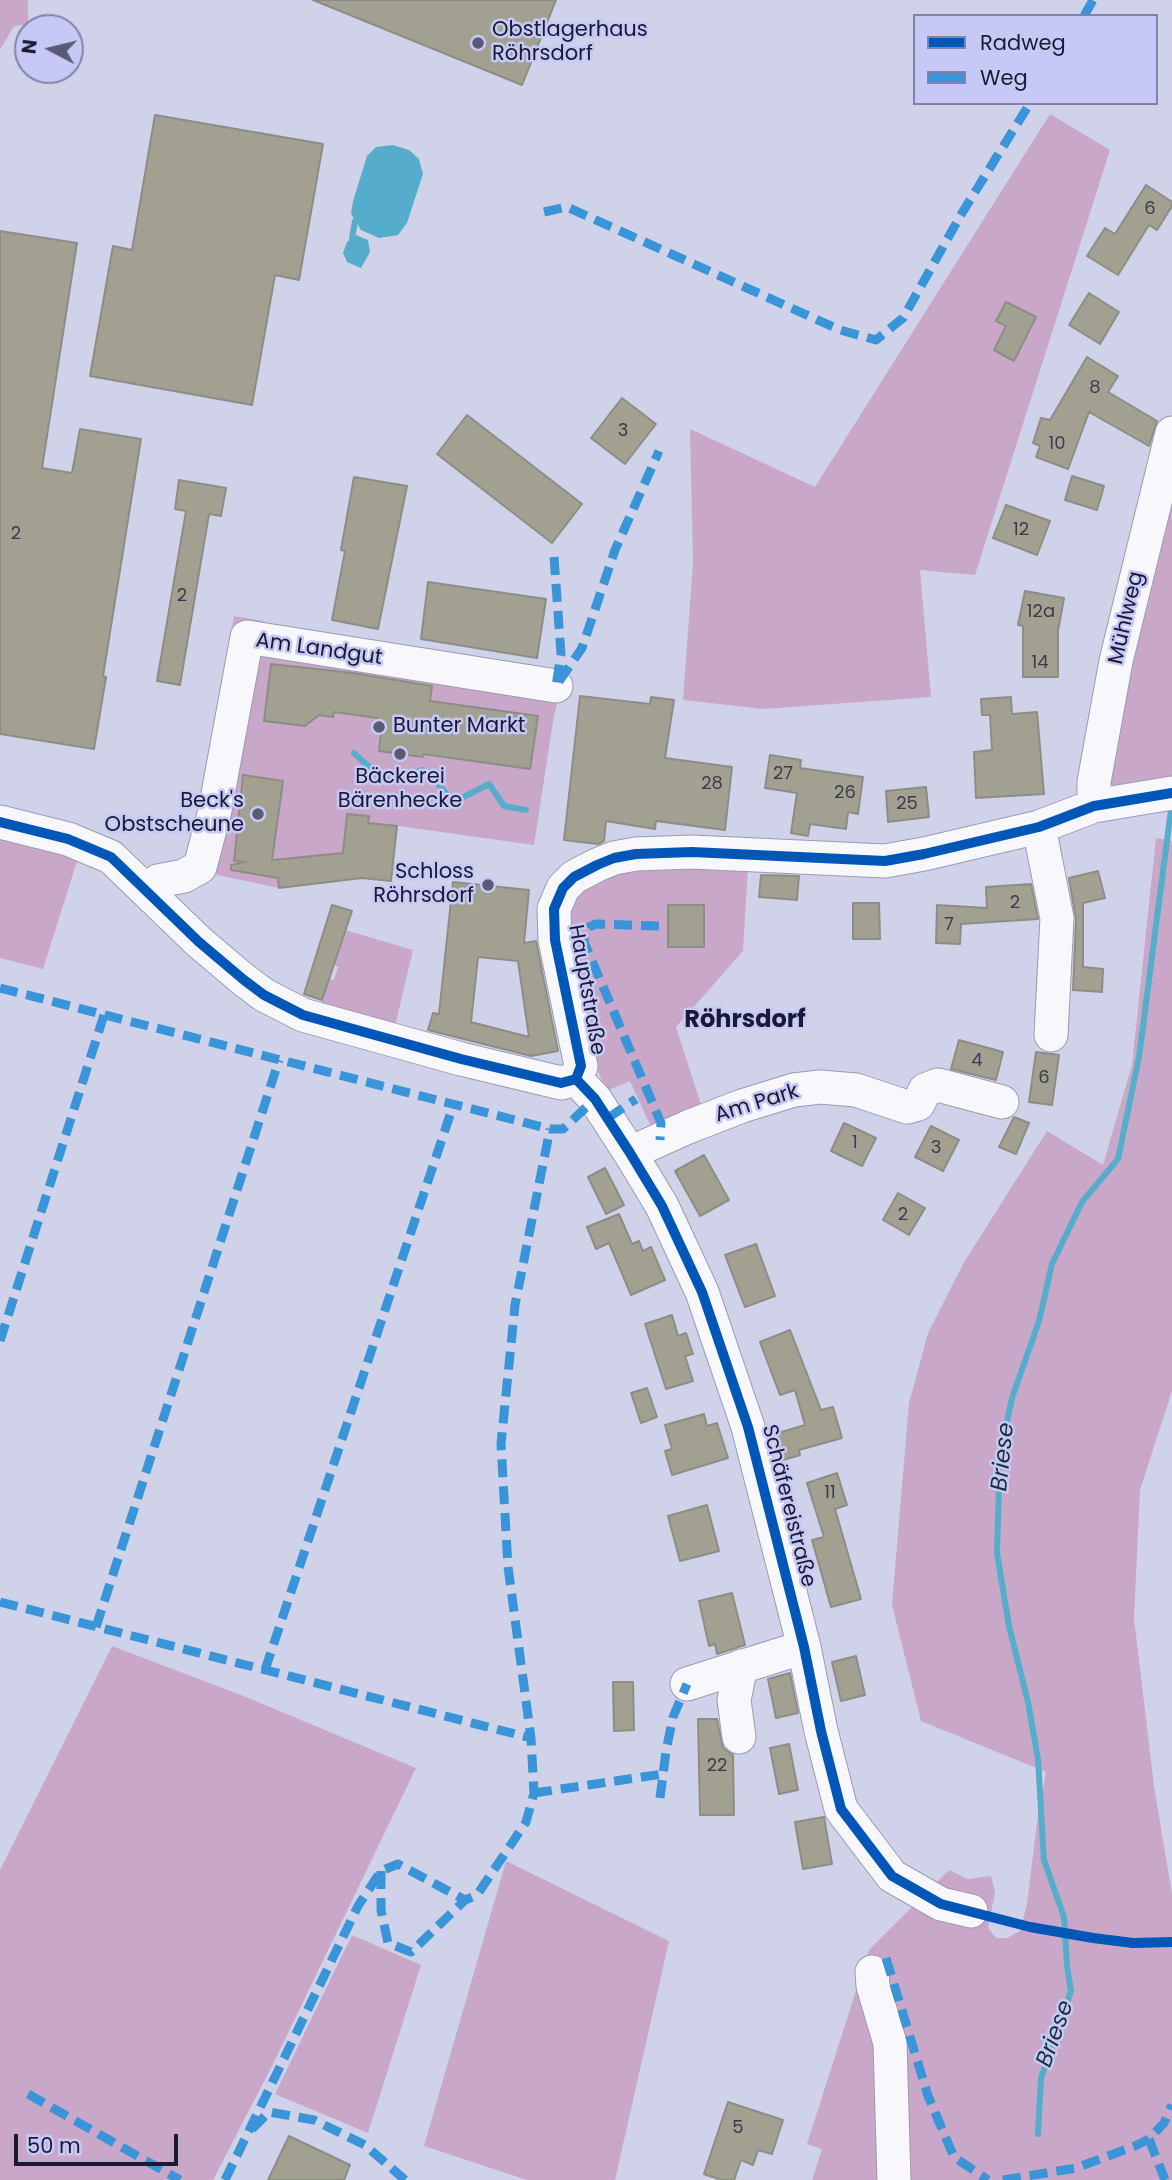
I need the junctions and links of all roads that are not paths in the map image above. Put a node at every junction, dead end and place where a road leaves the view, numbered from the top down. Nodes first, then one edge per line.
1 (1172, 433) edge
2 (556, 686) dead end
3 (1165, 794) edge
4 (1094, 806) junction
5 (0, 822) edge
6 (1039, 827) junction
7 (149, 893) junction
8 (1051, 1035) dead end
9 (576, 1079) junction
10 (1002, 1102) dead end
11 (630, 1153) junction
12 (804, 1647) junction
13 (741, 1666) junction
14 (687, 1684) dead end
15 (739, 1737) dead end
16 (971, 1912) dead end
17 (872, 1972) dead end
18 (894, 2180) edge

1 - 4 street, Mühlweg
2 - 7 street, Am Landgut
3 - 4 street, Hauptstraße
4 - 6 street, Hauptstraße
5 - 7 street, Hauptstraße
6 - 8 street
6 - 9 street, Hauptstraße
7 - 9 street, Hauptstraße
9 - 11 street, Schäfereistraße
10 - 11 street, Am Park
11 - 12 street, Schäfereistraße
12 - 13 street
12 - 16 street, Schäfereistraße
13 - 14 street
13 - 15 street
17 - 18 street

